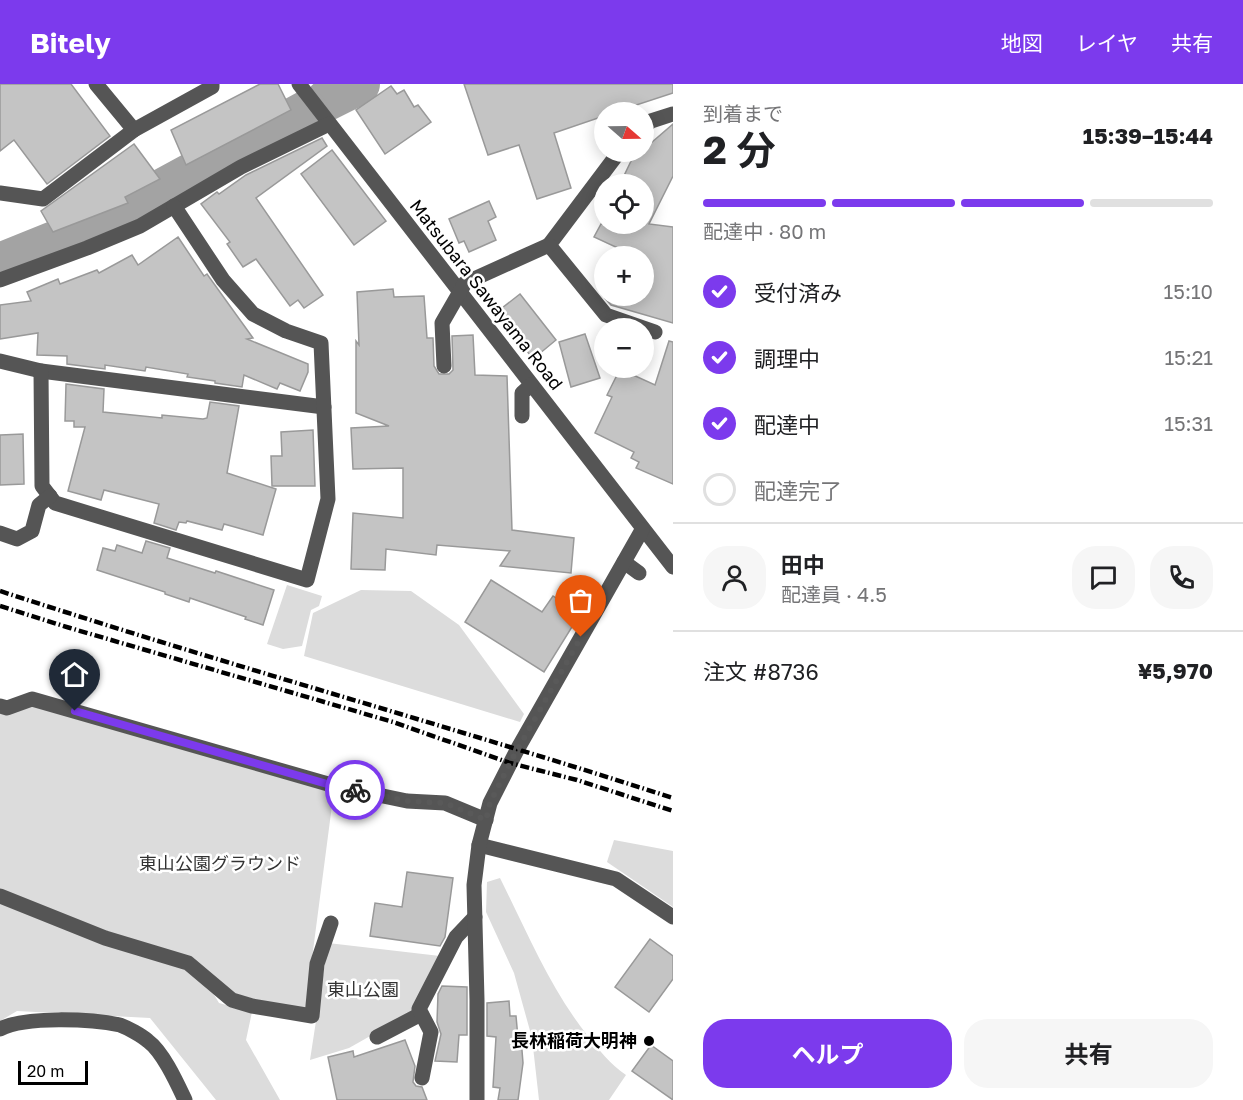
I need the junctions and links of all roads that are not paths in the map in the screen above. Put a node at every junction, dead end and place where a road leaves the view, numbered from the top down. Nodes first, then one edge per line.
1 (96, 84) edge
2 (212, 84) edge
3 (298, 84) edge
4 (673, 114) edge
5 (654, 120) edge
6 (329, 124) junction
7 (134, 130) junction
8 (611, 162) edge
9 (0, 193) edge
10 (174, 206) junction
11 (549, 245) junction
12 (0, 280) edge
13 (460, 293) junction
14 (655, 332) dead end
15 (0, 361) edge
16 (444, 366) dead end
17 (41, 371) junction
18 (531, 385) junction
19 (324, 407) junction
20 (522, 416) dead end
21 (50, 496) junction
22 (642, 530) junction
23 (0, 533) edge
24 (624, 562) junction
25 (673, 567) edge
26 (639, 573) dead end
27 (0, 706) edge
28 (486, 820) junction
29 (478, 845) junction
30 (0, 896) edge
31 (475, 917) junction
32 (673, 917) edge
33 (331, 923) dead end
34 (421, 1014) junction
35 (0, 1029) edge
36 (377, 1037) dead end
37 (422, 1078) dead end
38 (185, 1100) edge
39 (477, 1100) edge

1 - 7 street
2 - 7 street
3 - 6 street, Matsubara Sawayama Road
4 - 5 street
6 - 10 street
6 - 13 street, Matsubara Sawayama Road
7 - 9 street
8 - 11 street
10 - 12 street
10 - 19 street
11 - 13 street
11 - 14 street
13 - 16 street
13 - 18 street, Matsubara Sawayama Road
15 - 17 street
17 - 19 street
17 - 21 street
18 - 20 street
18 - 22 street, Matsubara Sawayama Road
19 - 21 street
21 - 23 street
22 - 24 street
22 - 25 street, Matsubara Sawayama Road
24 - 26 street
24 - 28 street
27 - 28 street
28 - 29 street
29 - 31 street
29 - 32 street
30 - 33 street
31 - 34 street
31 - 39 street
34 - 36 street
34 - 37 street
35 - 38 street

